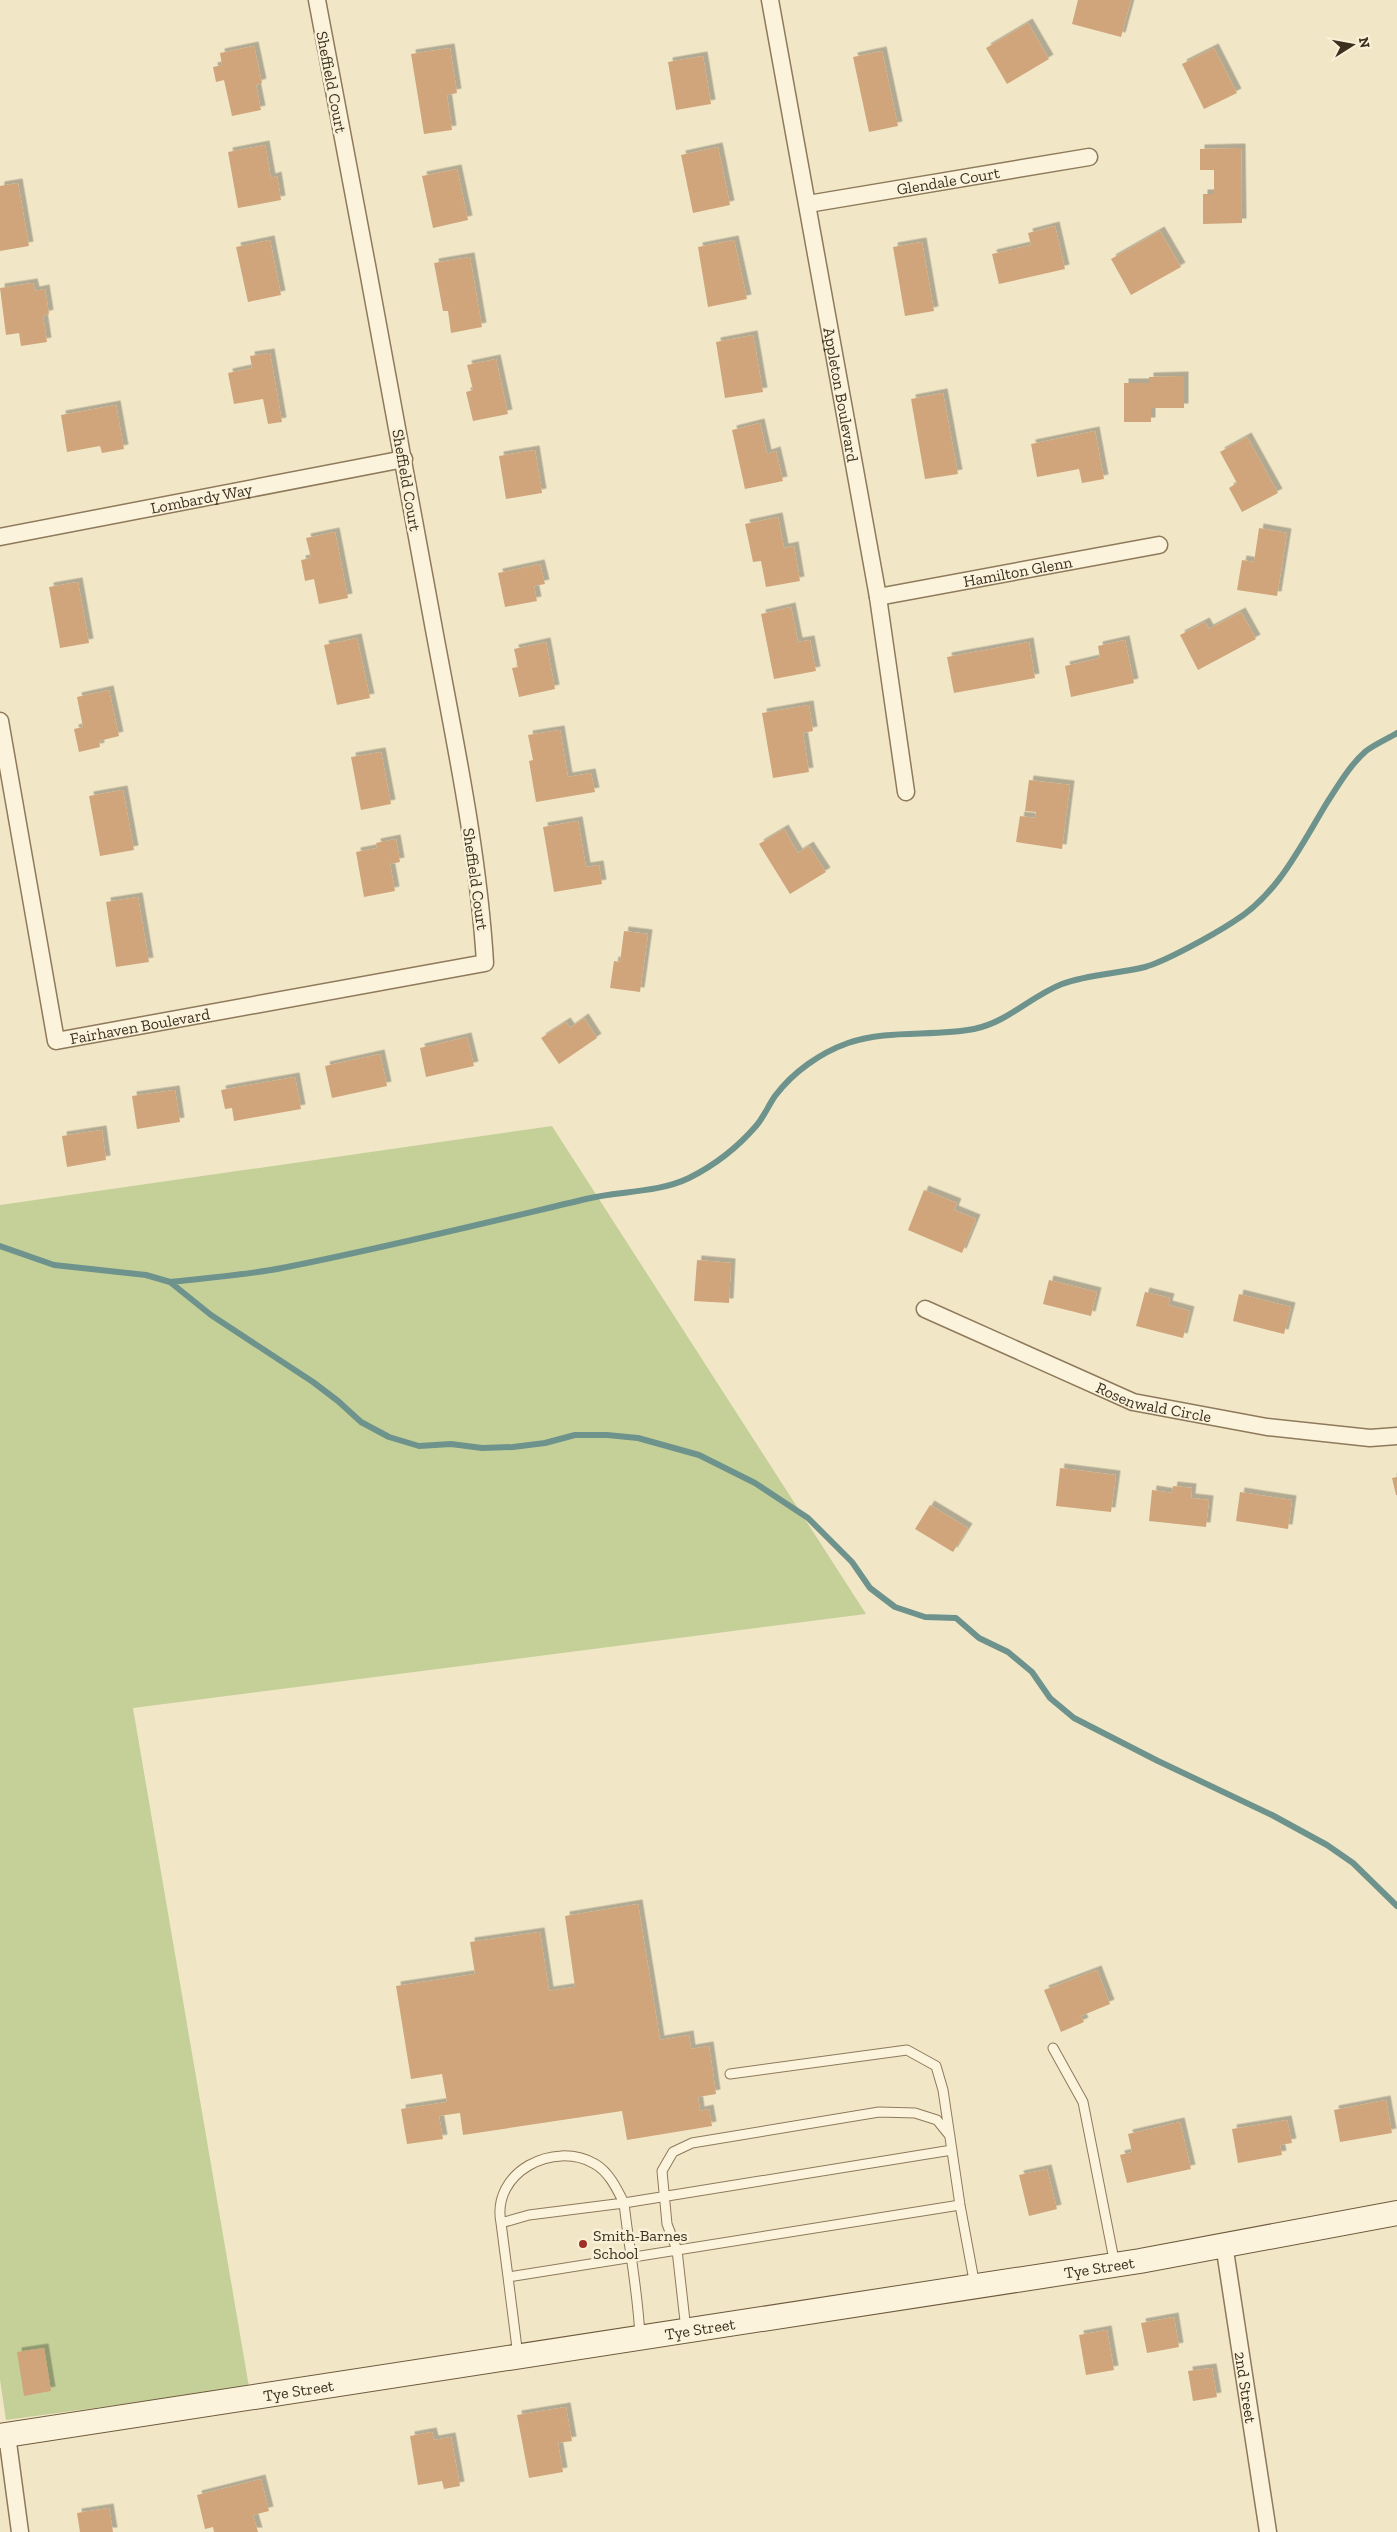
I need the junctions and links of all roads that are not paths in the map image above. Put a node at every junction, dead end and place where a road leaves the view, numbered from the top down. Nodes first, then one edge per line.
1 (317, 0) edge
2 (770, 0) edge
3 (1089, 158) dead end
4 (808, 204) junction
5 (404, 459) junction
6 (0, 537) edge
7 (1159, 545) dead end
8 (878, 597) junction
9 (0, 721) edge
10 (906, 792) dead end
11 (485, 963) joint
12 (925, 1309) dead end
13 (1397, 1436) edge
14 (1053, 2048) dead end
15 (730, 2074) dead end
16 (950, 2136) junction
17 (952, 2150) junction
18 (664, 2196) junction
19 (624, 2203) junction
20 (960, 2205) junction
21 (1397, 2214) edge
22 (501, 2223) junction
23 (1224, 2244) junction
24 (677, 2250) junction
25 (632, 2258) junction
26 (1116, 2265) junction
27 (508, 2277) junction
28 (976, 2286) junction
29 (686, 2331) junction
30 (640, 2338) junction
31 (518, 2356) junction
32 (4, 2435) edge
33 (20, 2532) edge
34 (1268, 2532) edge

1 - 5 street, Sheffield Court
2 - 4 street, Appleton Boulevard
3 - 4 street, Glendale Court
4 - 8 street, Appleton Boulevard
5 - 6 street, Lombardy Way
5 - 11 street, Sheffield Court
7 - 8 street, Hamilton Glenn
8 - 10 street, Appleton Boulevard
9 - 11 street, Fairhaven Boulevard
12 - 13 street, Rosenwald Circle
14 - 26 lane
15 - 16 lane
16 - 17 lane
16 - 18 lane
17 - 18 lane
17 - 20 lane
18 - 19 lane
18 - 24 lane
19 - 22 lane
19 - 22 lane
19 - 25 lane
20 - 24 lane
20 - 28 lane
21 - 23 street, Tye Street
22 - 27 lane
23 - 26 street, Tye Street
23 - 34 street, 2nd Street
24 - 25 lane
24 - 29 lane
25 - 27 lane
25 - 30 lane
26 - 28 street, Tye Street
27 - 31 lane
28 - 29 street, Tye Street
29 - 30 street, Tye Street
30 - 31 street, Tye Street
31 - 32 street, Tye Street
32 - 33 street

